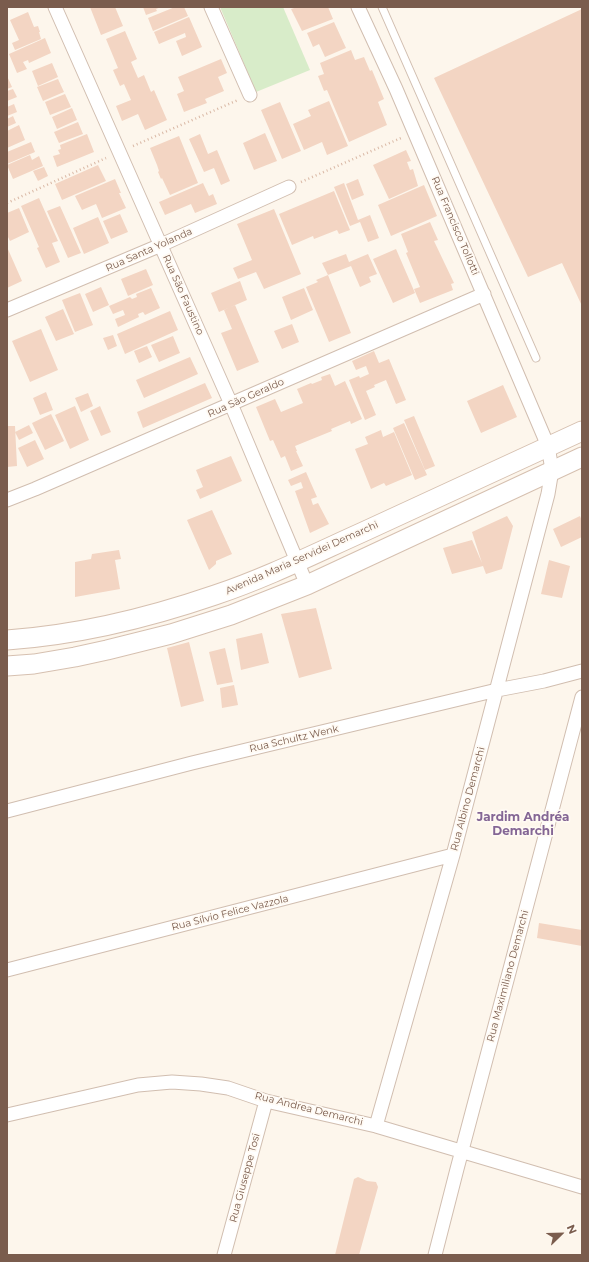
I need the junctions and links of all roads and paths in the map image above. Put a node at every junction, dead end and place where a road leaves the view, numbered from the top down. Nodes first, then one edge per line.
1 (56, 7) edge
2 (211, 7) edge
3 (358, 7) edge
4 (382, 7) edge
5 (250, 96) dead end
6 (415, 133) junction
7 (289, 187) joint
8 (161, 245) junction
9 (484, 294) junction
10 (7, 310) edge
11 (536, 358) dead end
12 (231, 404) junction
13 (582, 431) edge
14 (548, 446) junction
15 (582, 457) edge
16 (552, 470) junction
17 (7, 500) edge
18 (298, 561) junction
19 (307, 585) junction
20 (7, 640) edge
21 (7, 666) edge
22 (582, 671) edge
23 (497, 690) junction
24 (582, 697) edge
25 (7, 811) edge
26 (453, 855) junction
27 (7, 970) edge
28 (266, 1100) junction
29 (7, 1115) edge
30 (376, 1126) junction
31 (462, 1151) junction
32 (582, 1186) edge
33 (224, 1255) edge
34 (435, 1255) edge

1 - 8 street, Rua São Faustino
2 - 5 street
3 - 6 street, Rua Francisco Tollotti
4 - 11 lane
6 - 7 path
6 - 9 street, Rua Francisco Tollotti
7 - 8 street, Rua Santa Yolanda
8 - 10 street, Rua Santa Yolanda
8 - 12 street, Rua São Faustino
9 - 12 street, Rua São Geraldo
9 - 14 street, Rua Francisco Tollotti
12 - 17 street, Rua São Geraldo
12 - 18 street, Rua São Faustino
13 - 14 main road, Avenida Maria Servidei Demarchi
14 - 16 street, Rua Francisco Tollotti
14 - 18 main road, Avenida Maria Servidei Demarchi
15 - 16 main road
16 - 19 main road
16 - 23 street, Rua Albino Demarchi
18 - 19 street, Rua São Faustino
18 - 20 main road, Avenida Maria Servidei Demarchi
19 - 21 main road
22 - 23 street, Rua Schultz Wenk
23 - 25 street, Rua Schultz Wenk
23 - 26 street, Rua Albino Demarchi
24 - 31 street, Rua Maximiliano Demarchi
26 - 27 street, Rua Sílvio Felice Vazzola
26 - 30 street, Rua Albino Demarchi
28 - 29 street, Rua Andrea Demarchi
28 - 30 street, Rua Andrea Demarchi
28 - 33 street, Rua Giuseppe Tosi
30 - 31 street, Rua Andrea Demarchi
31 - 32 street, Rua Andrea Demarchi
31 - 34 street, Rua Maximiliano Demarchi

